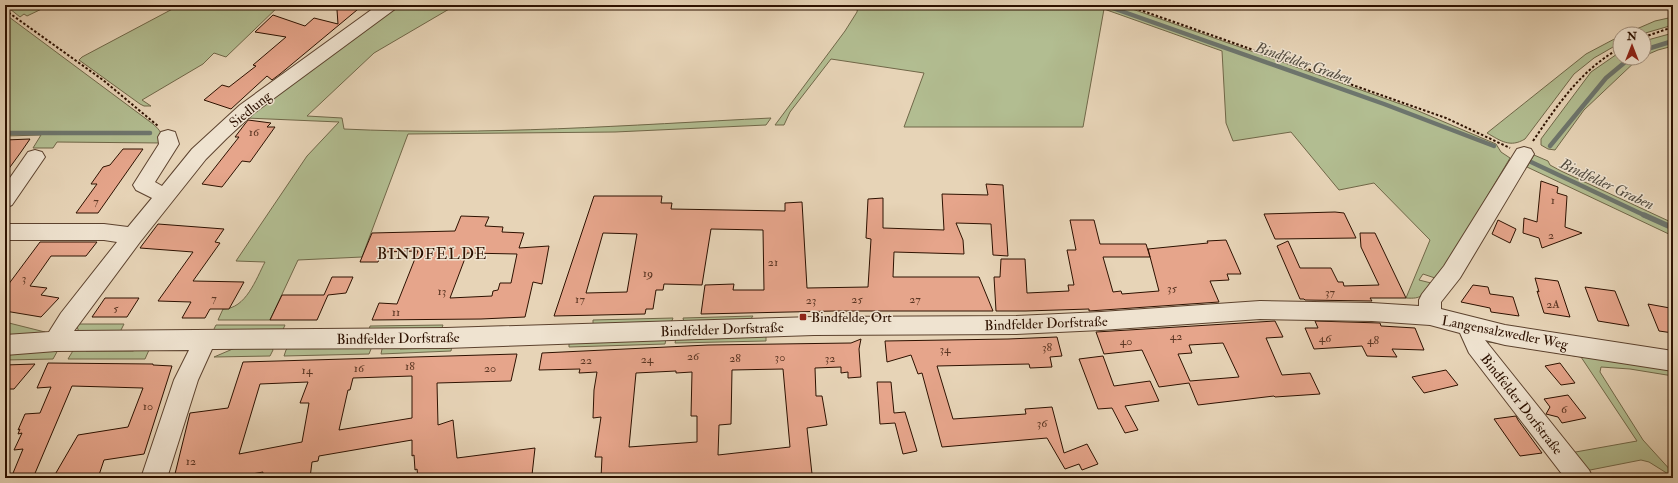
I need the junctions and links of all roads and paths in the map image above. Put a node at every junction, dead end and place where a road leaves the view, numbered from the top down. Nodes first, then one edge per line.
1 (389, 5) edge
2 (1126, 5) edge
3 (5, 10) edge
4 (1673, 27) edge
5 (1652, 34) edge
6 (1612, 52) edge
7 (168, 137) joint
8 (1524, 154) junction
9 (35, 157) dead end
10 (165, 196) junction
11 (5, 200) edge
12 (5, 232) edge
13 (133, 236) junction
14 (1430, 316) junction
15 (1470, 326) junction
16 (56, 341) junction
17 (205, 341) junction
18 (5, 345) edge
19 (1673, 361) edge
20 (154, 478) edge
21 (1580, 478) edge

1 - 10 street, Siedlung
2 - 8 path
3 - 7 path
4 - 5 path
6 - 8 path
7 - 10 street
8 - 14 street, Langensalzwedler Weg
9 - 11 street
10 - 13 street, Siedlung
12 - 13 street
13 - 16 street, Siedlung
14 - 15 street, Langensalzwedler Weg
14 - 17 street, Bindfelder Dorfstraße
15 - 19 street, Langensalzwedler Weg
15 - 21 street, Bindfelder Dorfstraße
16 - 17 street, Bindfelder Dorfstraße
16 - 18 street, Bindfelder Dorfstraße
17 - 20 street

